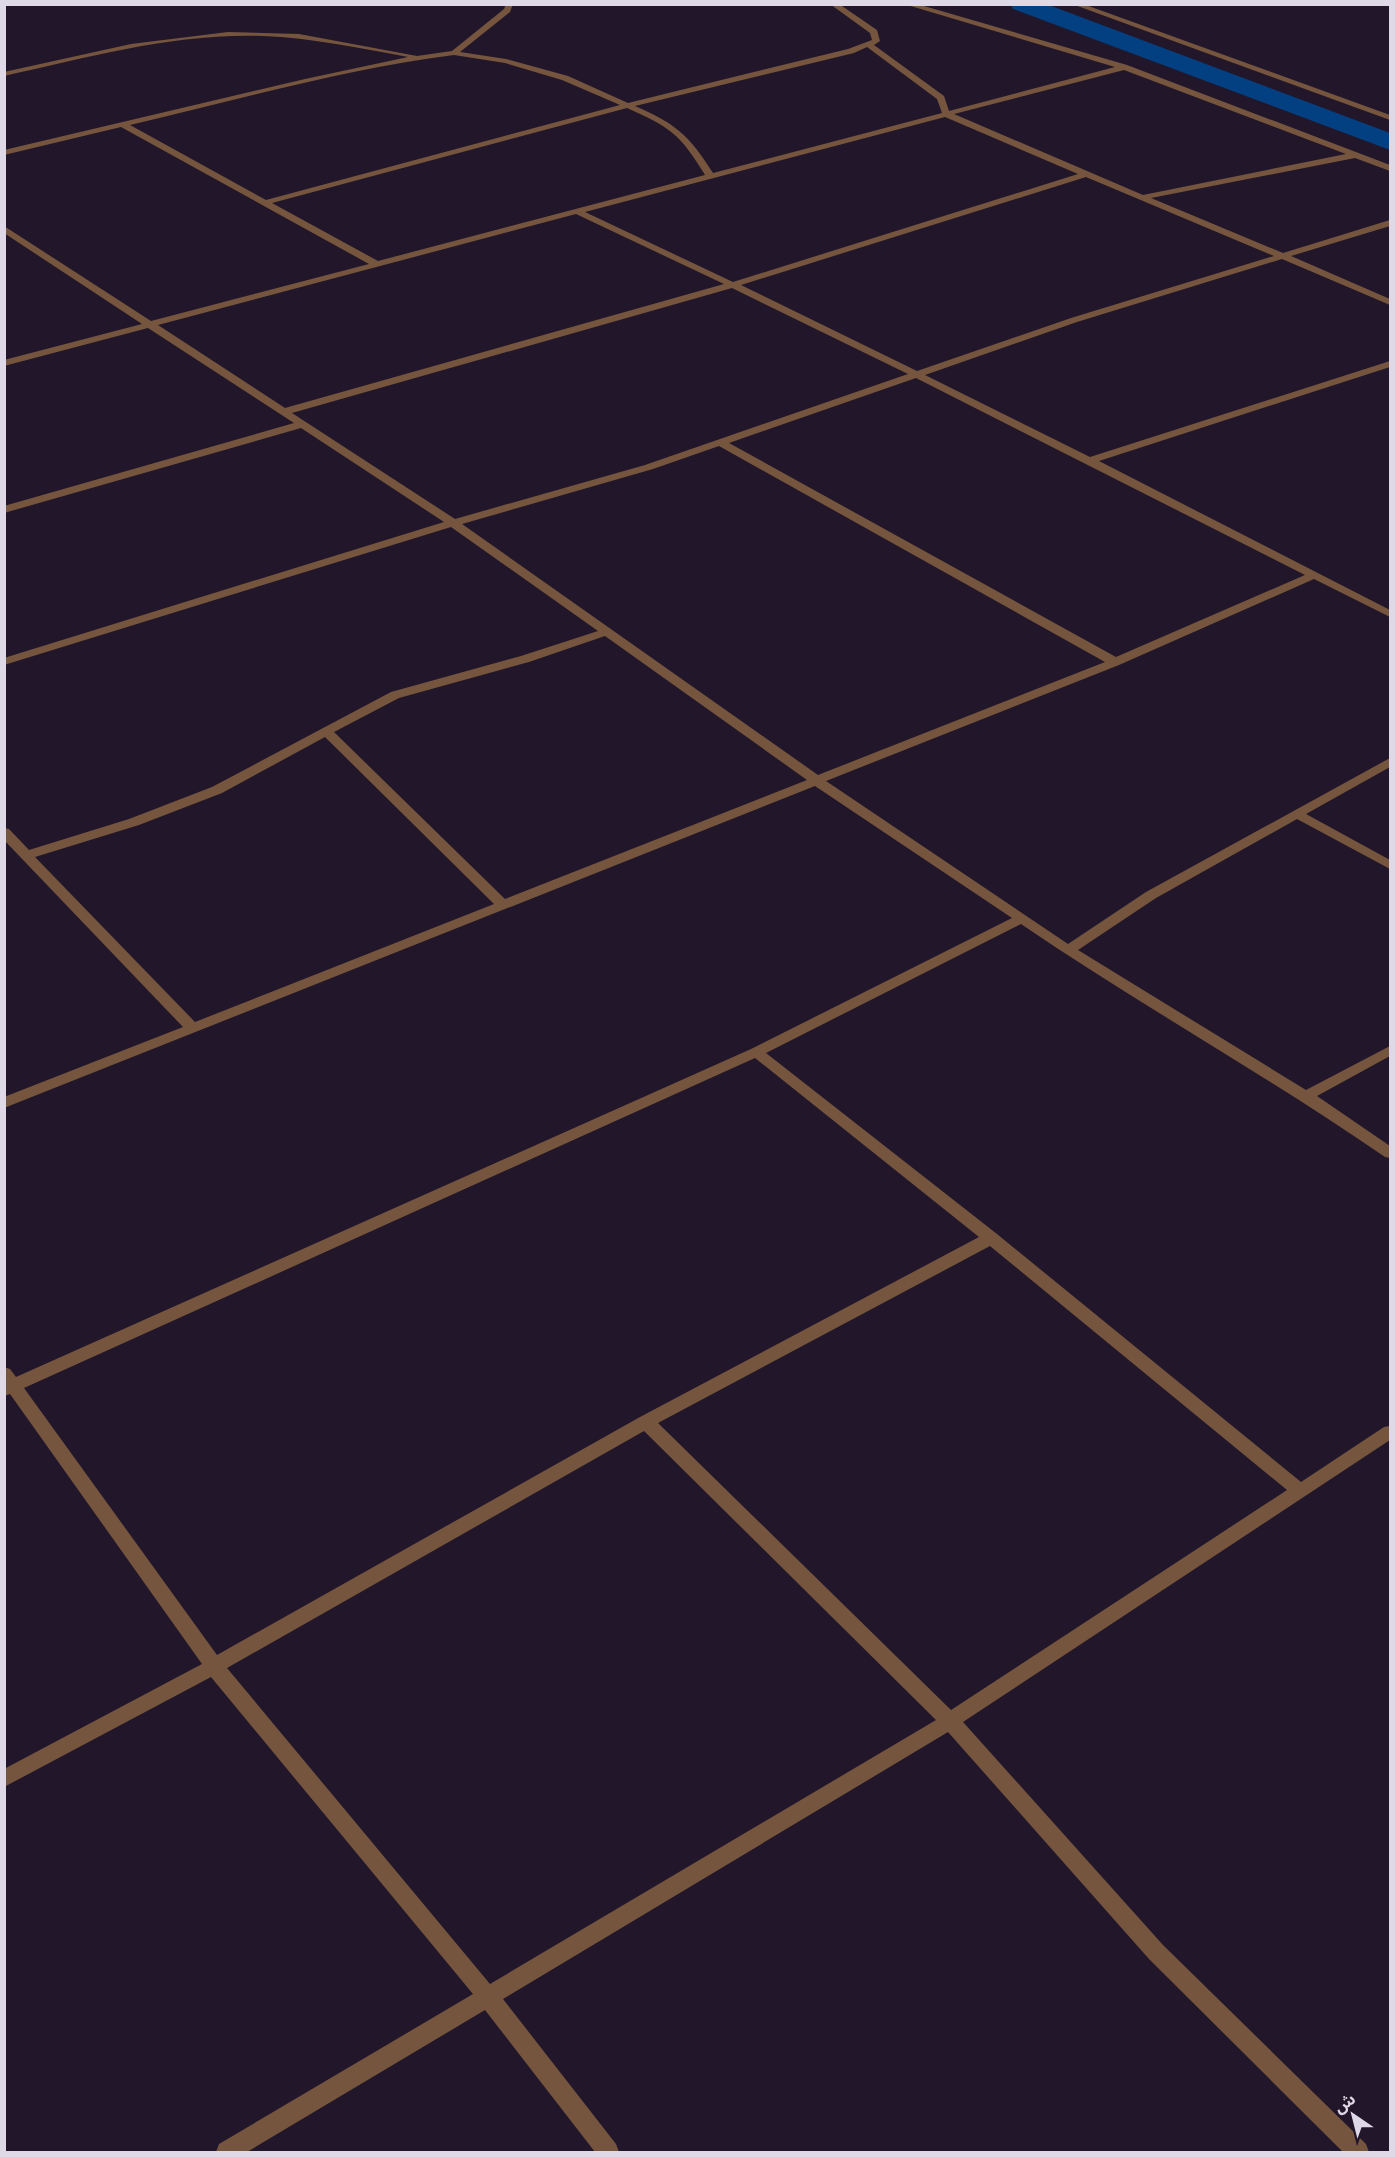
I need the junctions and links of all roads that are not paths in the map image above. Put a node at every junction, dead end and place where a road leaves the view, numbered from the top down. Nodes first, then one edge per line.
1 (510, 4) edge
2 (833, 4) edge
3 (901, 4) edge
4 (1076, 4) edge
5 (909, 5) edge
6 (869, 45) junction
7 (454, 53) junction
8 (422, 57) junction
9 (1124, 67) junction
10 (4, 74) edge
11 (629, 105) junction
12 (946, 114) junction
13 (1390, 118) edge
14 (123, 125) junction
15 (4, 153) edge
16 (1356, 155) junction
17 (1390, 168) edge
18 (1084, 175) junction
19 (710, 176) junction
20 (1140, 198) junction
21 (264, 203) junction
22 (576, 211) junction
23 (1390, 223) edge
24 (4, 229) edge
25 (1283, 256) junction
26 (376, 264) junction
27 (735, 284) junction
28 (1390, 302) edge
29 (150, 323) junction
30 (4, 363) edge
31 (1390, 364) edge
32 (915, 373) junction
33 (284, 412) junction
34 (303, 424) junction
35 (721, 443) junction
36 (1089, 461) junction
37 (4, 510) edge
38 (453, 523) junction
39 (1314, 575) junction
40 (1390, 614) edge
41 (607, 632) junction
42 (4, 662) edge
43 (1115, 662) junction
44 (326, 731) junction
45 (1390, 762) edge
46 (817, 781) junction
47 (1297, 814) junction
48 (4, 832) edge
49 (27, 855) junction
50 (1390, 865) edge
51 (502, 904) junction
52 (1023, 918) junction
53 (1068, 950) junction
54 (192, 1027) junction
55 (1390, 1050) edge
56 (756, 1052) junction
57 (1306, 1096) junction
58 (4, 1103) edge
59 (1390, 1153) edge
60 (992, 1238) junction
61 (8, 1383) edge
62 (646, 1422) junction
63 (1390, 1432) edge
64 (1299, 1490) junction
65 (213, 1666) junction
66 (950, 1721) junction
67 (4, 1779) edge
68 (489, 1998) junction
69 (227, 2152) edge
70 (608, 2152) edge
71 (1358, 2152) edge

1 - 7 street
2 - 6 street
3 - 5 street
4 - 13 street
5 - 9 street
6 - 11 street
6 - 12 street
7 - 8 street
7 - 11 street
8 - 10 street
8 - 14 street
9 - 12 street
9 - 16 street
11 - 19 street
11 - 21 street
12 - 18 street
12 - 19 street
14 - 15 street
14 - 21 street
16 - 17 street
16 - 20 street
18 - 20 street
18 - 27 street
19 - 22 street
20 - 25 street
21 - 26 street
22 - 26 street
22 - 27 street
23 - 25 street
24 - 29 street
25 - 28 street
25 - 32 street
26 - 29 street
27 - 32 street
27 - 33 street
29 - 30 street
29 - 33 street
31 - 36 street
32 - 35 street
32 - 36 street
33 - 34 street
34 - 37 street
34 - 38 street
35 - 38 street
35 - 43 street
36 - 39 street
38 - 41 street
38 - 42 street
39 - 40 street
39 - 43 street
41 - 44 street
41 - 46 street
43 - 46 street
44 - 49 street
44 - 51 street
45 - 47 street
46 - 51 street
46 - 52 street
47 - 50 street
47 - 53 street
48 - 49 street
49 - 54 street
51 - 54 street
52 - 53 street
52 - 56 street
53 - 57 street
54 - 58 street
55 - 57 street
56 - 60 street
56 - 61 street
57 - 59 street
60 - 62 street
60 - 64 street
61 - 65 street
62 - 65 street
62 - 66 street
63 - 64 street
64 - 66 street
65 - 67 street
65 - 68 street
66 - 68 street
66 - 71 street
68 - 69 street
68 - 70 street

